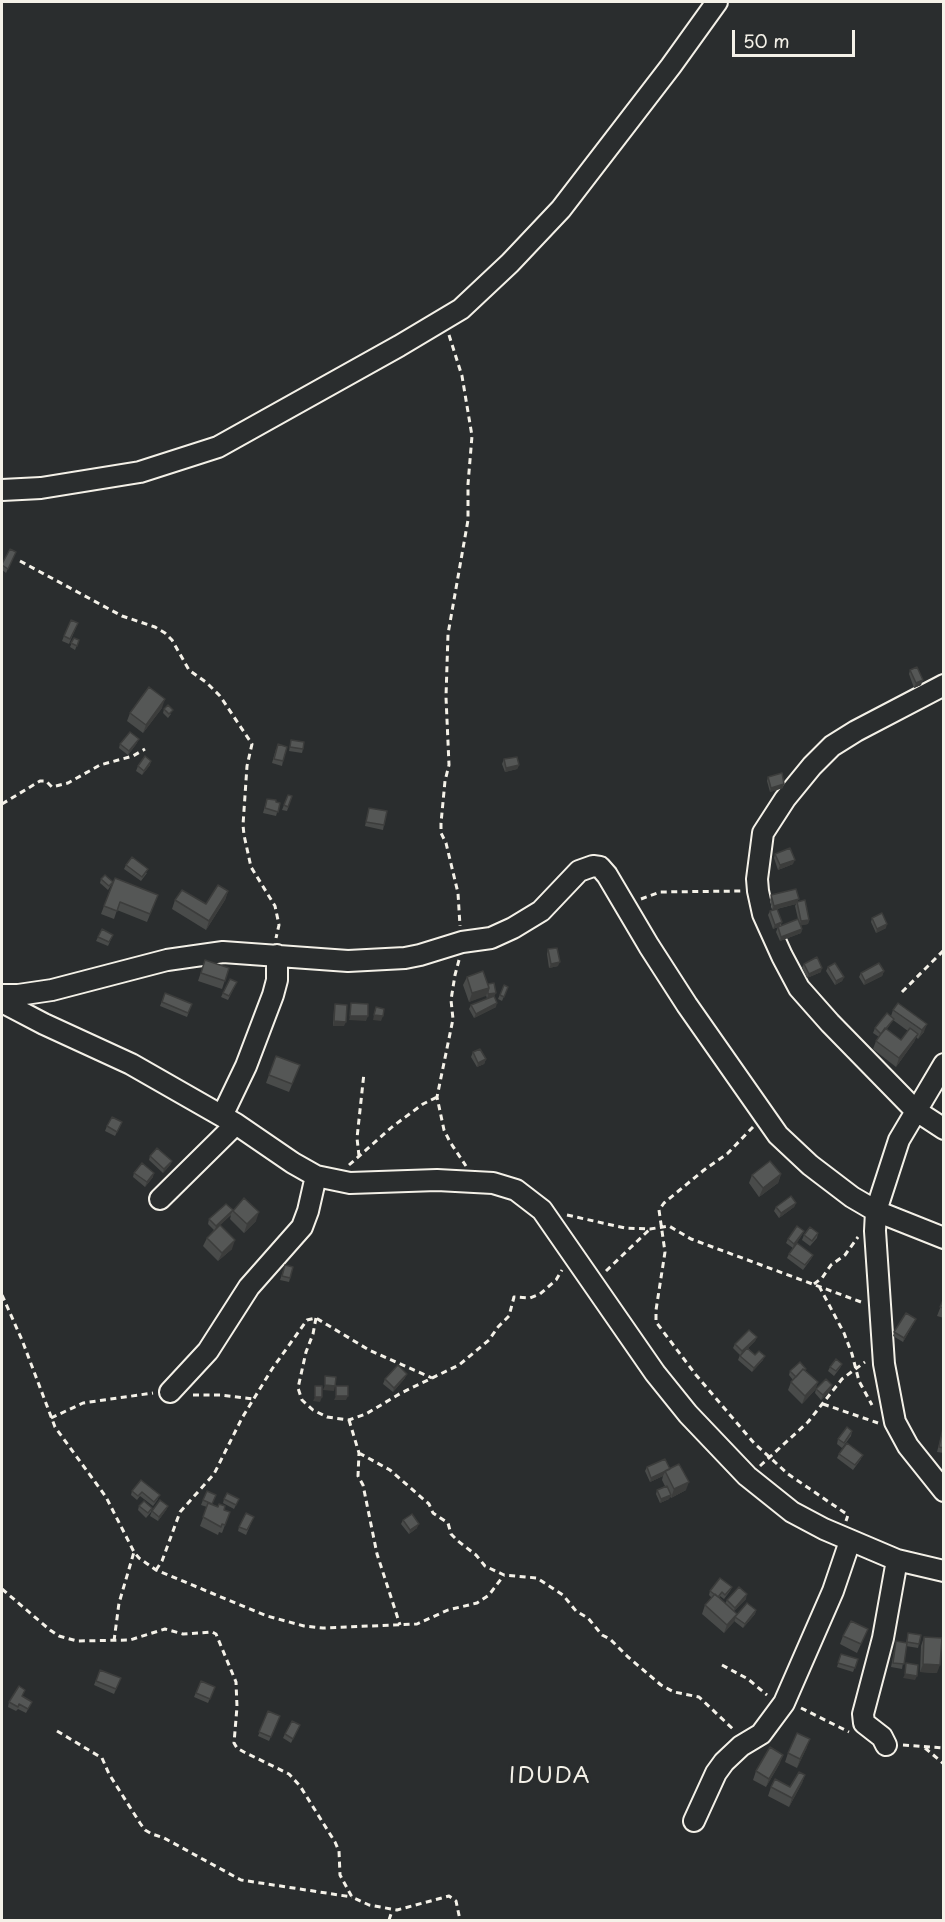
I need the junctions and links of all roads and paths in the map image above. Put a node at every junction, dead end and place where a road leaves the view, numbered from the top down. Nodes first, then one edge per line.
1 (717, 2) edge
2 (445, 319) junction
3 (2, 490) edge
4 (20, 561) dead end
5 (944, 685) edge
6 (145, 749) dead end
7 (2, 804) edge
8 (758, 891) junction
9 (630, 915) junction
10 (461, 950) junction
11 (944, 950) edge
12 (275, 955) junction
13 (902, 992) dead end
14 (2, 995) edge
15 (2, 1002) edge
16 (944, 1064) edge
17 (364, 1073) dead end
18 (437, 1097) junction
19 (915, 1110) junction
20 (764, 1115) junction
21 (229, 1120) junction
22 (944, 1129) edge
23 (359, 1156) junction
24 (325, 1178) junction
25 (471, 1182) junction
26 (160, 1199) dead end
27 (542, 1209) junction
28 (875, 1215) junction
29 (662, 1226) junction
30 (650, 1229) junction
31 (944, 1238) edge
32 (573, 1253) junction
33 (592, 1284) junction
34 (816, 1284) junction
35 (2, 1295) edge
36 (880, 1310) junction
37 (316, 1318) junction
38 (856, 1367) junction
39 (432, 1378) junction
40 (170, 1392) junction
41 (254, 1399) junction
42 (824, 1404) junction
43 (51, 1419) junction
44 (349, 1420) junction
45 (896, 1425) junction
46 (359, 1453) junction
47 (770, 1457) junction
48 (747, 1476) junction
49 (944, 1491) edge
50 (844, 1538) junction
51 (134, 1552) junction
52 (897, 1560) junction
53 (156, 1570) junction
54 (944, 1571) edge
55 (504, 1575) junction
56 (2, 1589) edge
57 (400, 1625) junction
58 (114, 1641) junction
59 (722, 1665) dead end
60 (784, 1703) junction
61 (57, 1731) dead end
62 (750, 1742) junction
63 (886, 1745) dead end
64 (923, 1746) dead end
65 (944, 1764) edge
66 (694, 1821) dead end
67 (352, 1897) junction
68 (392, 1910) junction
69 (389, 1920) edge
70 (460, 1920) edge

1 - 2 street
2 - 3 street
2 - 10 path
4 - 12 path
5 - 8 street
6 - 7 path
8 - 9 path
8 - 19 street
9 - 10 street
9 - 20 street
10 - 12 street
10 - 18 path
11 - 13 path
12 - 14 street
12 - 21 street
15 - 21 street
16 - 19 street
17 - 23 path
18 - 23 path
18 - 25 path
19 - 22 street
19 - 28 street
20 - 28 street
20 - 29 path
21 - 24 street
21 - 26 street
23 - 24 path
24 - 25 street
24 - 40 street
25 - 27 street
27 - 30 path
27 - 32 street
28 - 31 street
28 - 34 path
28 - 36 street
29 - 30 path
29 - 34 path
29 - 47 path
30 - 33 path
32 - 33 street
32 - 39 path
33 - 48 street
34 - 36 path
34 - 38 path
35 - 43 path
36 - 45 street
37 - 39 path
37 - 41 path
37 - 44 path
38 - 42 path
38 - 45 path
39 - 44 path
40 - 41 path
40 - 43 path
41 - 53 path
42 - 45 path
42 - 47 path
43 - 51 path
44 - 46 path
45 - 49 street
46 - 55 path
46 - 57 path
47 - 48 path
47 - 50 path
48 - 50 street
50 - 52 street
50 - 60 street
51 - 53 path
51 - 58 path
52 - 54 street
52 - 63 street
53 - 57 path
55 - 57 path
55 - 62 path
56 - 58 path
58 - 67 path
59 - 60 path
60 - 62 street
61 - 67 path
62 - 66 street
64 - 65 path
67 - 68 path
68 - 69 path
68 - 70 path

